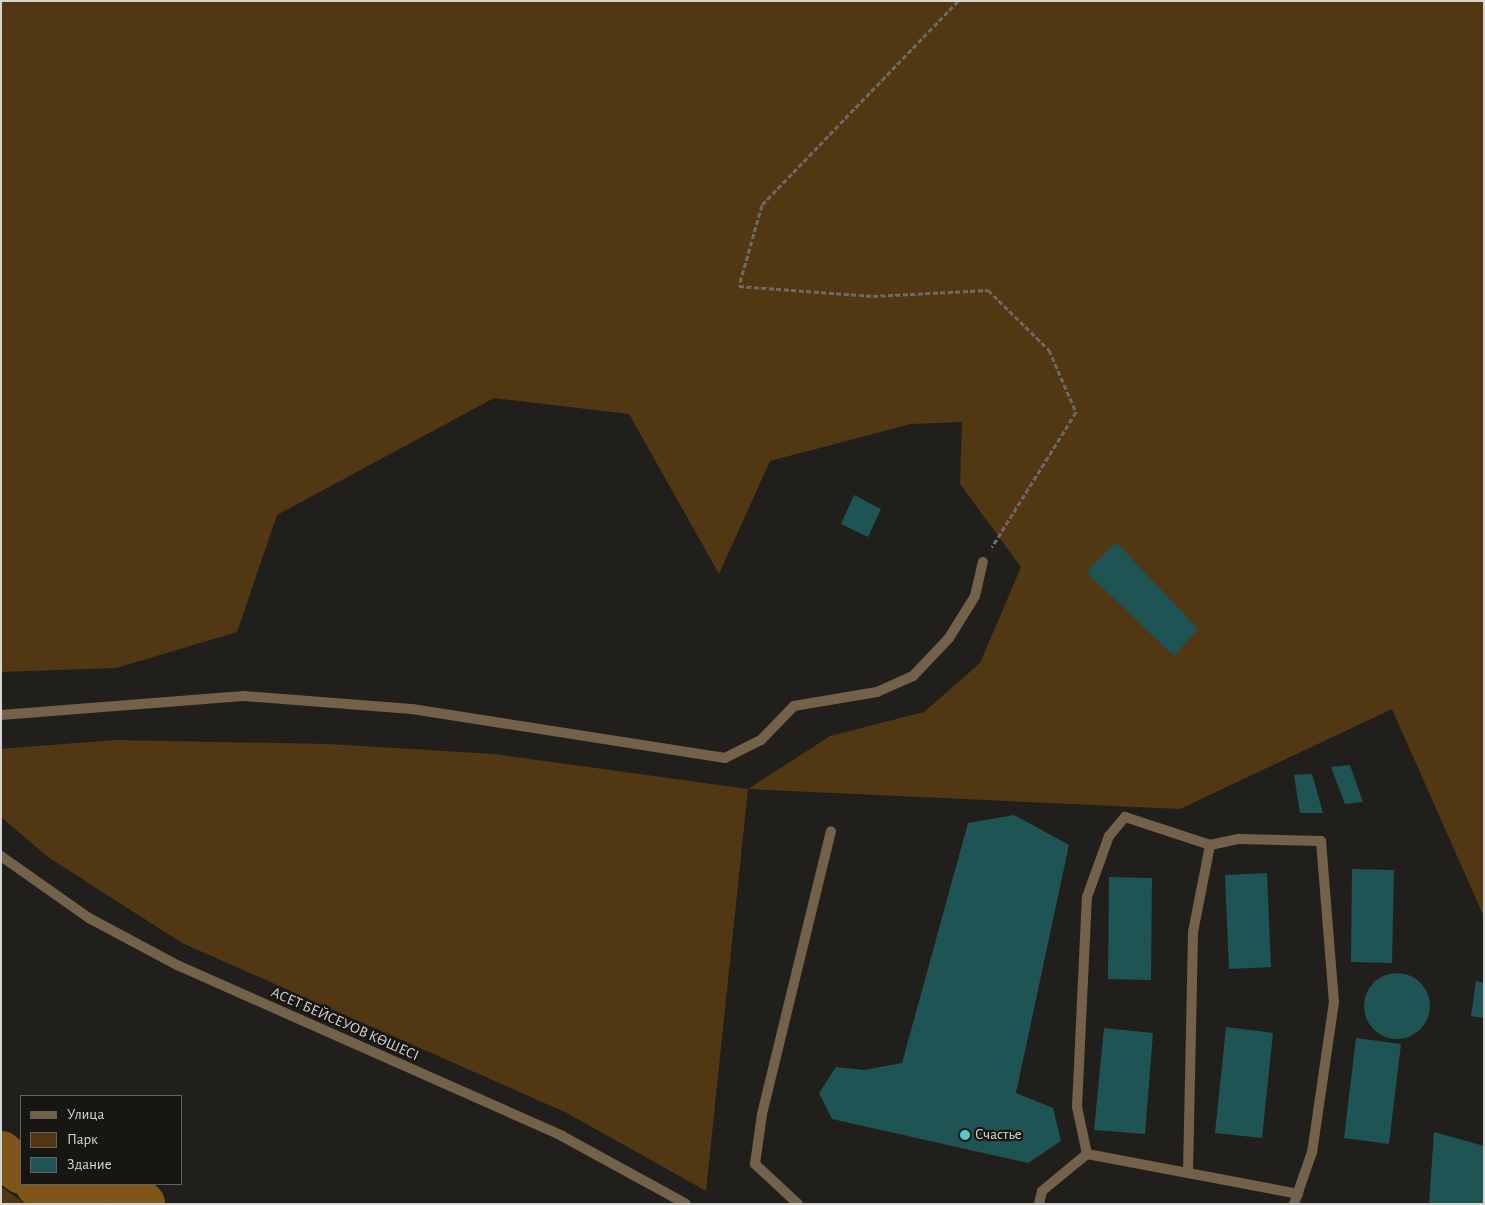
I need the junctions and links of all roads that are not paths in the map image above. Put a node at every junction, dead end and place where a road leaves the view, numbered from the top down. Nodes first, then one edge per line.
1 (983, 562) road end
2 (1, 715) edge
3 (831, 831) dead end
4 (1210, 845) junction
5 (1, 856) edge
6 (1087, 1154) junction
7 (1188, 1173) junction
8 (1296, 1199) edge
9 (686, 1204) edge
10 (798, 1204) edge
11 (1039, 1204) edge

1 - 2 street
3 - 10 street
4 - 6 street
4 - 7 street
4 - 8 street
5 - 9 street, АСЕТ БЕЙСЕУОВ КӨШЕСІ
6 - 7 street
6 - 11 street
7 - 8 street

